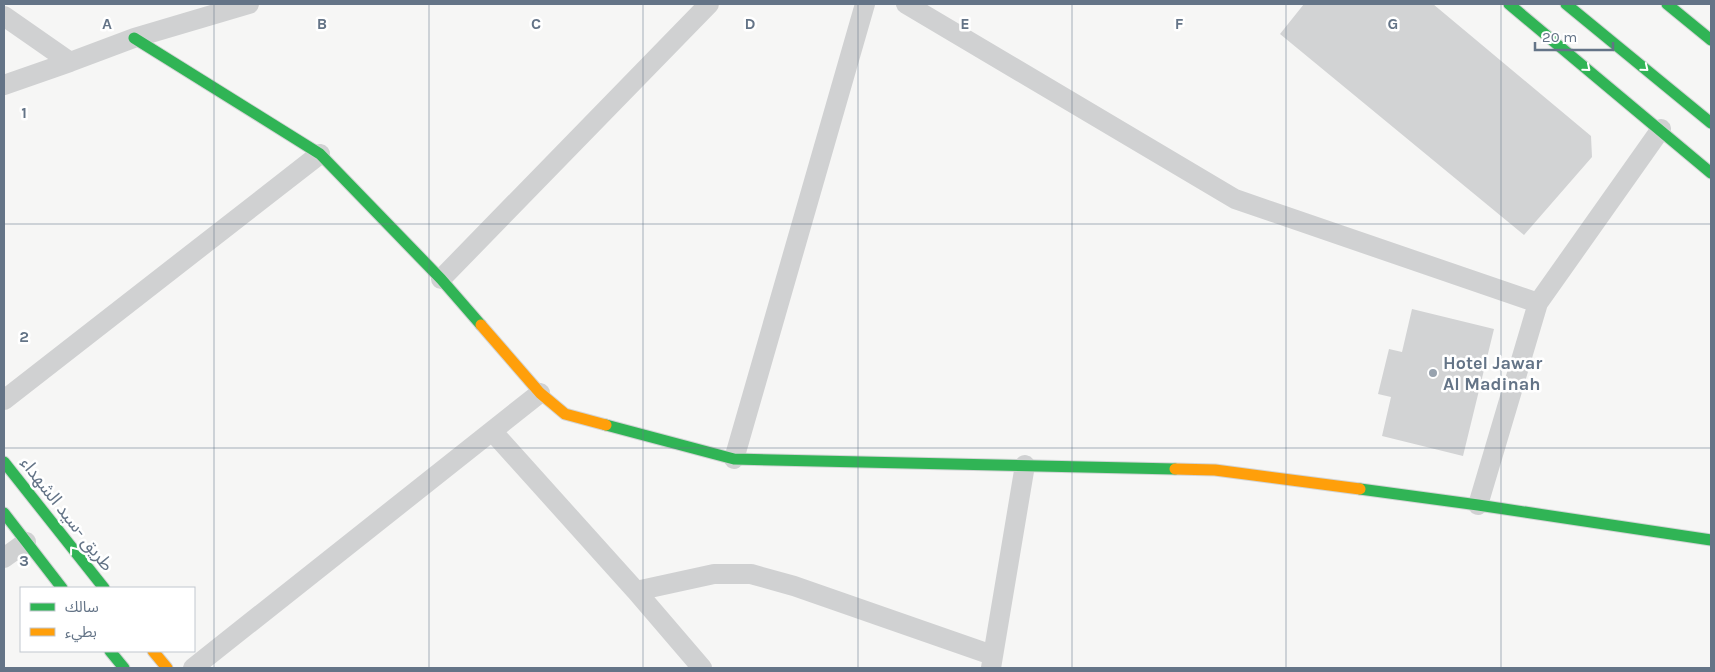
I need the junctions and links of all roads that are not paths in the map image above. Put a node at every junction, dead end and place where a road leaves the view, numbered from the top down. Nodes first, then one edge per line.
1 (249, 4) edge
2 (709, 4) edge
3 (864, 4) edge
4 (906, 4) edge
5 (1509, 4) edge
6 (1566, 4) edge
7 (1667, 4) edge
8 (4, 16) edge
9 (134, 38) junction
10 (1711, 40) edge
11 (70, 62) junction
12 (4, 85) edge
13 (1711, 124) edge
14 (1660, 129) junction
15 (320, 154) junction
16 (1711, 173) edge
17 (441, 279) junction
18 (1538, 303) junction
19 (540, 393) junction
20 (4, 400) edge
21 (492, 431) junction
22 (734, 459) junction
23 (4, 462) edge
24 (1025, 465) junction
25 (1478, 505) junction
26 (4, 513) edge
27 (1711, 540) edge
28 (26, 542) junction
29 (4, 558) edge
30 (61, 587) edge
31 (103, 587) edge
32 (636, 591) junction
33 (111, 652) edge
34 (154, 652) edge
35 (992, 661) edge
36 (124, 668) edge
37 (167, 668) edge
38 (193, 668) edge
39 (702, 668) edge

1 - 9 street
2 - 17 street
3 - 22 street
4 - 18 street
5 -> 14 street
6 -> 13 street
7 - 10 street
8 - 11 street
9 - 11 street
9 - 15 street
11 - 12 street
14 - 16 street
14 - 18 street
15 - 17 street
15 - 20 street
17 - 19 street
18 - 25 street
19 - 21 street
19 - 22 street
21 - 32 street
21 - 38 street
22 - 24 street
31 -> 23 street, طريق -سيد الشهداء
24 - 25 street
24 - 35 street
25 - 27 street
26 - 28 street
28 - 29 street
28 - 30 street
32 - 35 street
32 - 39 street
33 - 36 street
34 - 37 street

